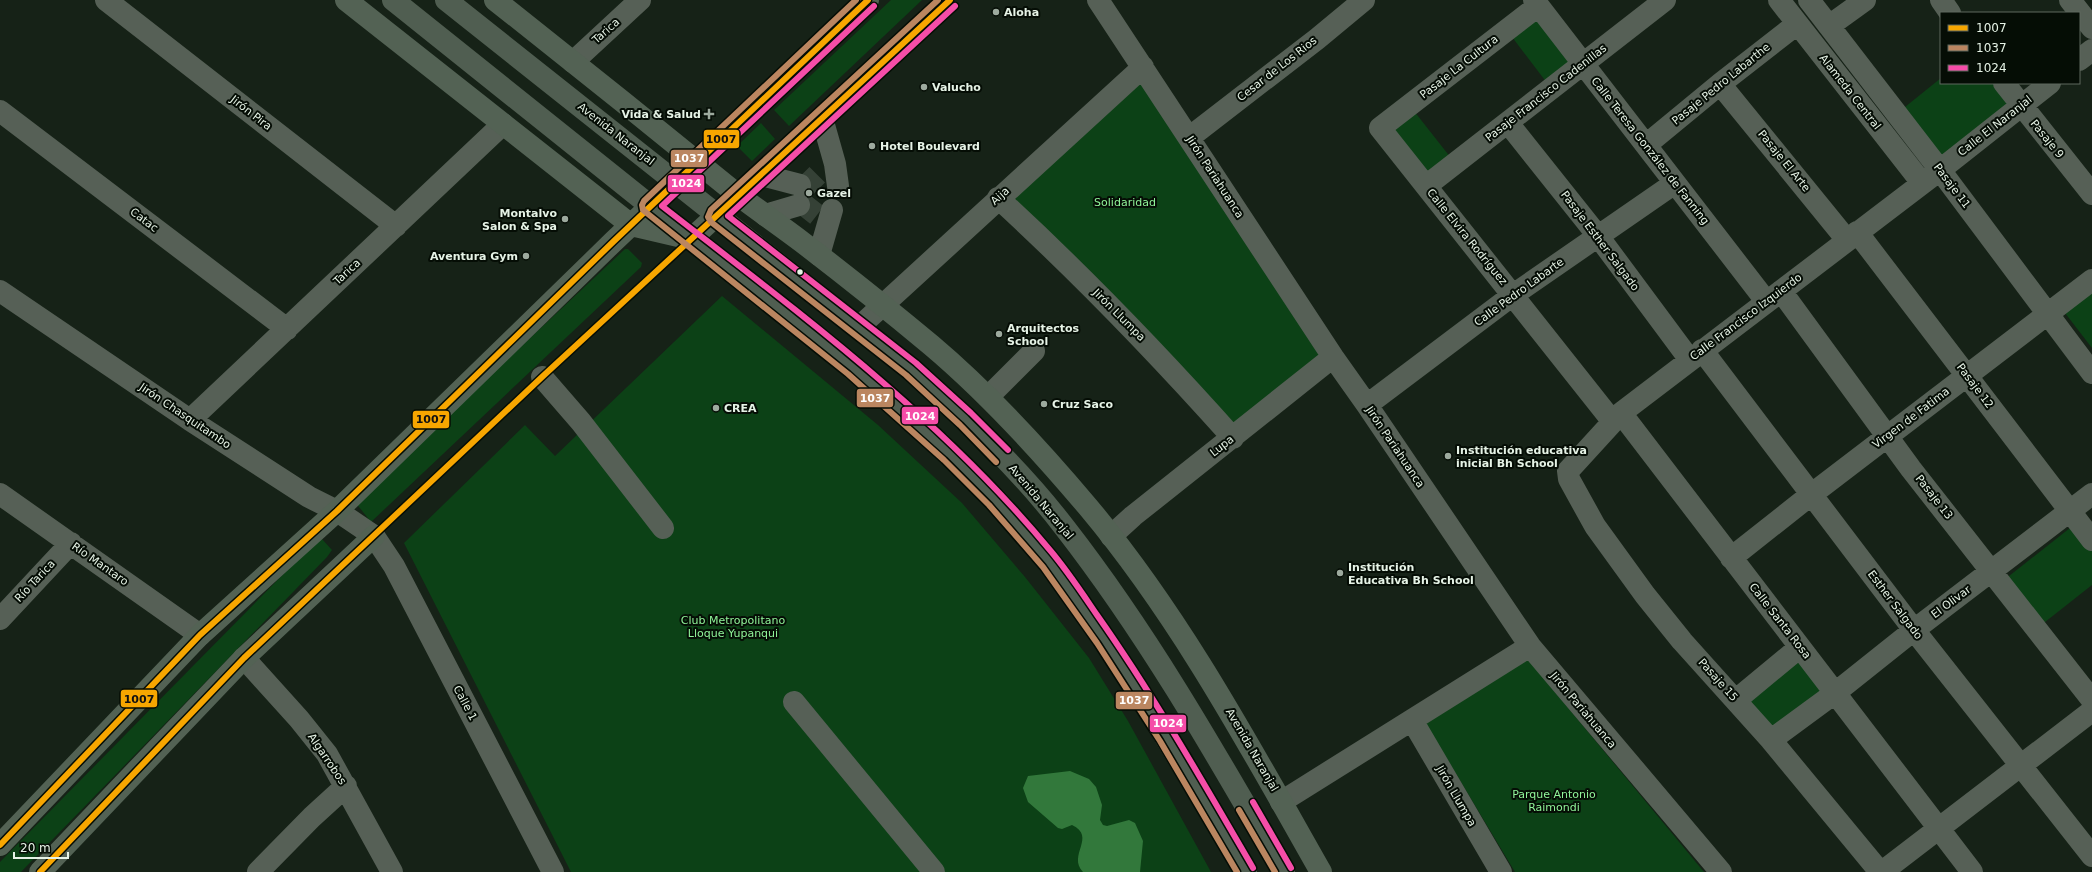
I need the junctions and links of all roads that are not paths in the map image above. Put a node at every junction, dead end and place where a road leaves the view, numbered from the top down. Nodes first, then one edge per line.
1 (106, 0) edge
2 (346, 0) edge
3 (393, 0) edge
4 (446, 0) edge
5 (495, 0) edge
6 (640, 0) edge
7 (868, 0) edge
8 (1098, 0) edge
9 (1364, 0) edge
10 (1779, 0) edge
11 (1809, 0) edge
12 (1865, 0) edge
13 (1941, 0) edge
14 (2070, 0) edge
15 (1660, 2) edge
16 (1536, 3) edge
17 (1949, 12) edge
18 (2079, 12) edge
19 (2080, 13) edge
20 (1798, 24) junction
21 (1829, 26) junction
22 (2092, 28) edge
23 (2092, 50) edge
24 (2080, 59) edge
25 (573, 62) junction
26 (1584, 64) junction
27 (1143, 67) junction
28 (1720, 84) junction
29 (2005, 84) edge
30 (2049, 84) edge
31 (2021, 106) junction
32 (0, 111) edge
33 (822, 118) dead end
34 (1508, 123) junction
35 (503, 124) junction
36 (1380, 128) joint
37 (1190, 137) junction
38 (1646, 145) junction
39 (698, 161) junction
40 (1940, 170) junction
41 (761, 175) dead end
42 (677, 182) junction
43 (1675, 183) junction
44 (1922, 183) junction
45 (838, 186) dead end
46 (1426, 186) junction
47 (2092, 194) edge
48 (998, 198) junction
49 (650, 207) junction
50 (816, 208) junction
51 (765, 214) junction
52 (716, 216) junction
53 (631, 225) junction
54 (396, 226) junction
55 (1598, 236) junction
56 (1852, 236) junction
57 (691, 239) junction
58 (818, 255) junction
59 (2092, 280) edge
60 (0, 290) edge
61 (1513, 295) junction
62 (1774, 296) junction
63 (882, 306) junction
64 (2048, 315) junction
65 (859, 327) junction
66 (287, 329) junction
67 (1034, 351) dead end
68 (1696, 355) junction
69 (1332, 357) junction
70 (2092, 373) edge
71 (1966, 376) junction
72 (542, 377) dead end
73 (988, 398) junction
74 (1367, 405) junction
75 (1617, 417) junction
76 (190, 420) junction
77 (1887, 436) junction
78 (1233, 438) junction
79 (1569, 479) joint
80 (0, 494) edge
81 (1812, 494) junction
82 (2092, 494) edge
83 (337, 511) junction
84 (2070, 511) junction
85 (663, 528) dead end
86 (374, 536) junction
87 (1111, 536) junction
88 (2092, 540) edge
89 (71, 543) junction
90 (1731, 558) junction
91 (1992, 572) junction
92 (0, 619) edge
93 (1914, 630) junction
94 (200, 635) junction
95 (1530, 646) junction
96 (1800, 647) junction
97 (244, 658) junction
98 (1836, 693) junction
99 (1736, 700) junction
100 (2092, 700) edge
101 (794, 702) dead end
102 (2092, 711) edge
103 (1412, 720) junction
104 (1772, 740) junction
105 (2021, 766) junction
106 (346, 786) junction
107 (1282, 802) junction
108 (1939, 829) junction
109 (0, 845) edge
110 (2092, 856) edge
111 (40, 872) edge
112 (258, 872) edge
113 (392, 872) edge
114 (553, 872) edge
115 (934, 872) edge
116 (1246, 872) edge
117 (1284, 872) edge
118 (1321, 872) edge
119 (1501, 872) edge
120 (1721, 872) edge
121 (1881, 872) edge
122 (1972, 872) edge

1 - 54 street, Jirón Pira
2 - 35 main road
3 - 49 highway
4 - 42 highway, Avenida Naranjal
5 - 25 main road, Avenida Naranjal
6 - 25 street, Tarica
7 - 39 main road
8 - 27 street, Jirón Pariahuanca
9 - 37 street, Cesar de Los Rios
10 - 20 street, Alameda Central
11 - 21 street, Pasaje 11
12 - 21 street
13 - 17 street
14 - 18 street
15 - 26 street, Pasaje Francisco Cadenillas
16 - 26 street, Calle Teresa González de Fanning
16 - 36 street, Pasaje La Cultura
19 - 22 street
20 - 28 street, Pasaje Pedro Labarthe
20 - 44 street, Alameda Central
21 - 40 street, Pasaje 11
23 - 24 street
25 - 39 main road, Avenida Naranjal
26 - 34 street, Pasaje Francisco Cadenillas
26 - 38 street, Calle Teresa González de Fanning
27 - 37 street, Jirón Pariahuanca
27 - 48 street, Aija
28 - 38 street, Pasaje Pedro Labarthe
28 - 56 street, Pasaje El Arte
29 - 31 street, Pasaje 9
30 - 31 street, Calle El Naranjal
31 - 40 street, Calle El Naranjal
31 - 47 street, Pasaje 9
32 - 66 street, Catac
33 - 45 street
34 - 46 street, Pasaje Francisco Cadenillas
34 - 55 street, Pasaje Esther Salgado
35 - 53 main road
35 - 54 street, Tarica
36 - 46 street, Calle Elvira Rodríguez
37 - 69 street, Jirón Pariahuanca
38 - 43 street, Calle Teresa González de Fanning
39 - 42 main road
39 - 51 main road, Avenida Naranjal
40 - 44 street, Calle Francisco Izquierdo
40 - 64 street, Pasaje 11
41 - 50 street
42 - 49 main road
42 - 52 highway, Avenida Naranjal
43 - 55 street, Calle Pedro Labarte
43 - 62 street, Calle Teresa González de Fanning
44 - 56 street, Calle Francisco Izquierdo
46 - 61 street, Calle Elvira Rodríguez
48 - 63 street, Aija
48 - 78 street, Jirón Llumpa
49 - 53 main road
49 - 57 highway
50 - 51 street
50 - 58 street
51 - 58 main road, Avenida Naranjal
52 - 57 main road
52 - 65 highway, Avenida Naranjal
53 - 57 main road
53 - 83 main road
54 - 66 street, Tarica
55 - 61 street, Calle Pedro Labarte
55 - 68 street, Pasaje Esther Salgado
56 - 62 street, Calle Francisco Izquierdo
56 - 71 street, Pasaje 12
57 - 116 highway
58 - 63 main road, Avenida Naranjal
59 - 64 street, Virgen de Fatima
60 - 76 street, Jirón Chasquitambo
61 - 74 street, Calle Pedro Labarte
61 - 75 street, Calle Elvira Rodríguez
62 - 68 street, Calle Francisco Izquierdo
62 - 77 street, Pasaje 13
63 - 65 street, Aija
63 - 73 main road, Avenida Naranjal
64 - 70 street, Pasaje 11
64 - 71 street, Virgen de Fatima
65 - 117 highway, Avenida Naranjal
66 - 76 street, Tarica
67 - 73 street
68 - 75 street, Calle Francisco Izquierdo
68 - 81 street, Esther Salgado
69 - 74 street, Jirón Pariahuanca
69 - 78 street, Lupa
71 - 77 street, Virgen de Fatima
71 - 84 street, Pasaje 12
72 - 85 street
73 - 87 main road, Avenida Naranjal
74 - 95 street, Jirón Pariahuanca
75 - 79 street, Calle Francisco Izquierdo
75 - 90 street, Calle Santa Rosa
76 - 83 street, Jirón Chasquitambo
77 - 81 street, Virgen de Fatima
77 - 91 street, Pasaje 13
78 - 87 street, Lupa
79 - 99 street, Pasaje 15
80 - 89 street, Río Mantaro
81 - 90 street, Virgen de Fatima
81 - 93 street, Esther Salgado
82 - 84 street, El Olivar
83 - 86 street, Jirón Chasquitambo
83 - 94 main road
84 - 88 street, Pasaje 12
84 - 91 street, El Olivar
86 - 97 main road
86 - 114 street, Calle 1
87 - 107 main road, Avenida Naranjal
89 - 92 street, Río Tarica
89 - 94 street, Río Mantaro
90 - 96 street, Calle Santa Rosa
91 - 93 street, El Olivar
91 - 100 street, Pasaje 13
93 - 98 street, El Olivar
93 - 105 street, Esther Salgado
94 - 109 main road
95 - 103 street
95 - 120 street, Jirón Pariahuanca
96 - 98 street, Calle Santa Rosa
96 - 99 street
97 - 106 street, Algarrobos
97 - 111 main road
98 - 104 street, El Olivar
98 - 108 street, Calle Santa Rosa
99 - 104 street, Pasaje 15
101 - 115 street
102 - 105 street
103 - 107 street
103 - 119 street, Jirón Llumpa
104 - 121 street, Pasaje 15
105 - 108 street
105 - 110 street, Esther Salgado
106 - 112 street
106 - 113 street, Algarrobos
107 - 118 main road, Avenida Naranjal
108 - 121 street
108 - 122 street, Calle Santa Rosa

